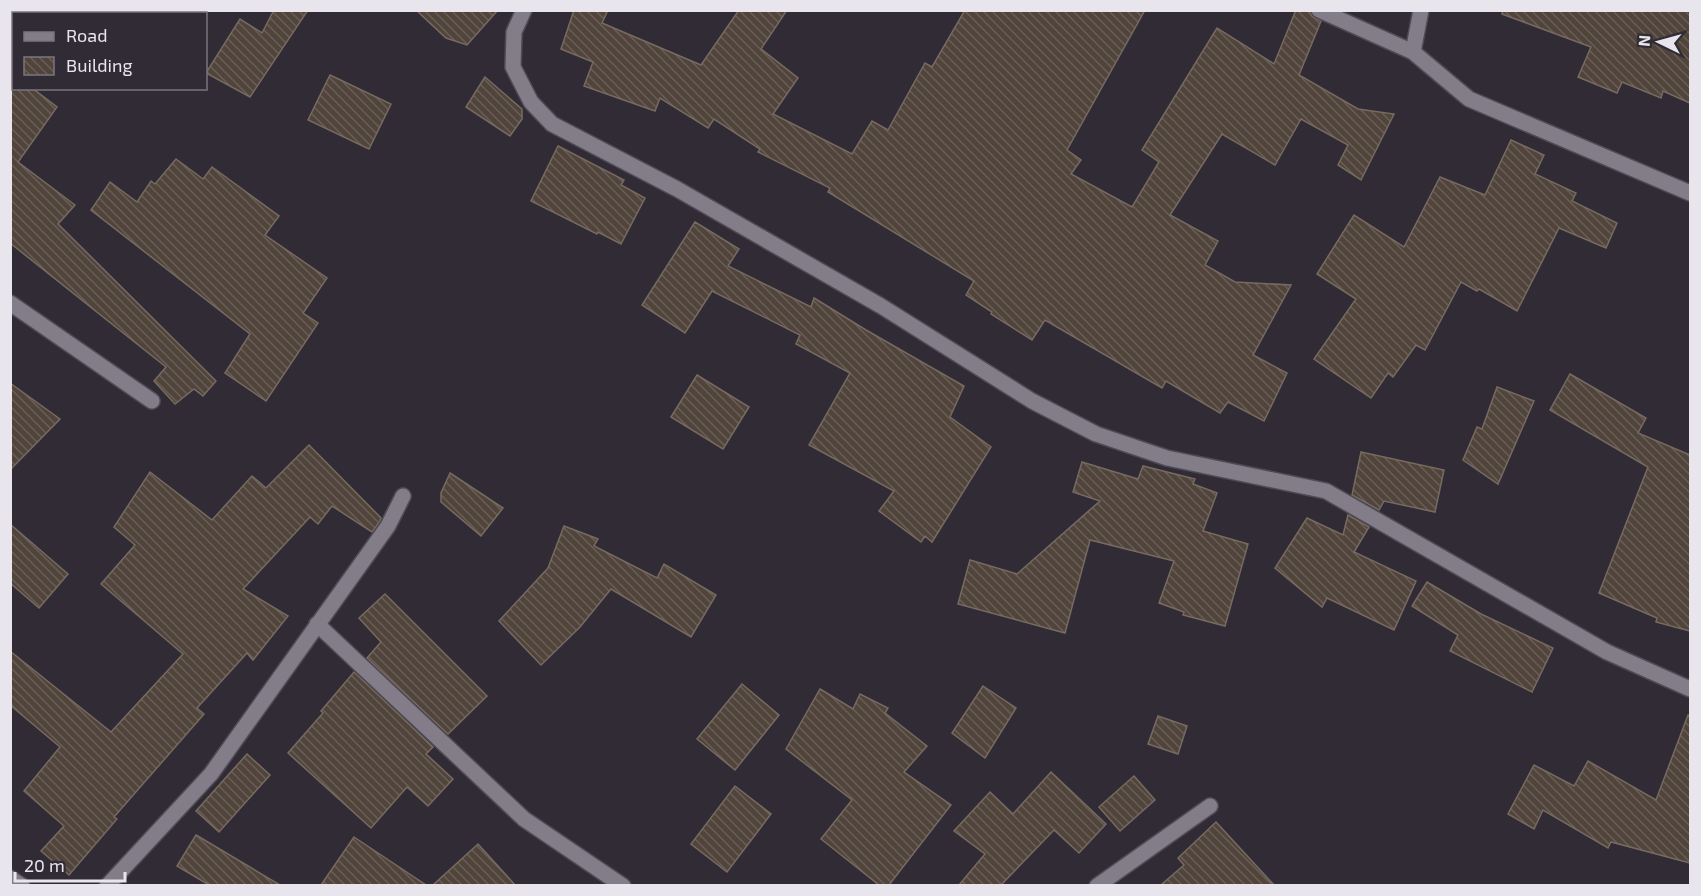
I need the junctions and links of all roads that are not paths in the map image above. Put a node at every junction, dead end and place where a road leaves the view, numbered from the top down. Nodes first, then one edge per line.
1 (524, 10) edge
2 (1319, 10) edge
3 (1421, 10) edge
4 (1413, 52) junction
5 (1690, 193) edge
6 (10, 303) edge
7 (152, 401) dead end
8 (403, 496) dead end
9 (317, 624) junction
10 (1690, 688) edge
11 (1210, 806) dead end
12 (10, 878) edge
13 (22, 885) edge
14 (107, 885) edge
15 (623, 885) edge
16 (1097, 885) edge

1 - 10 street
2 - 4 street
3 - 4 street
4 - 5 street
6 - 7 street
8 - 9 street
9 - 14 street
9 - 15 street
11 - 16 street
12 - 13 street

